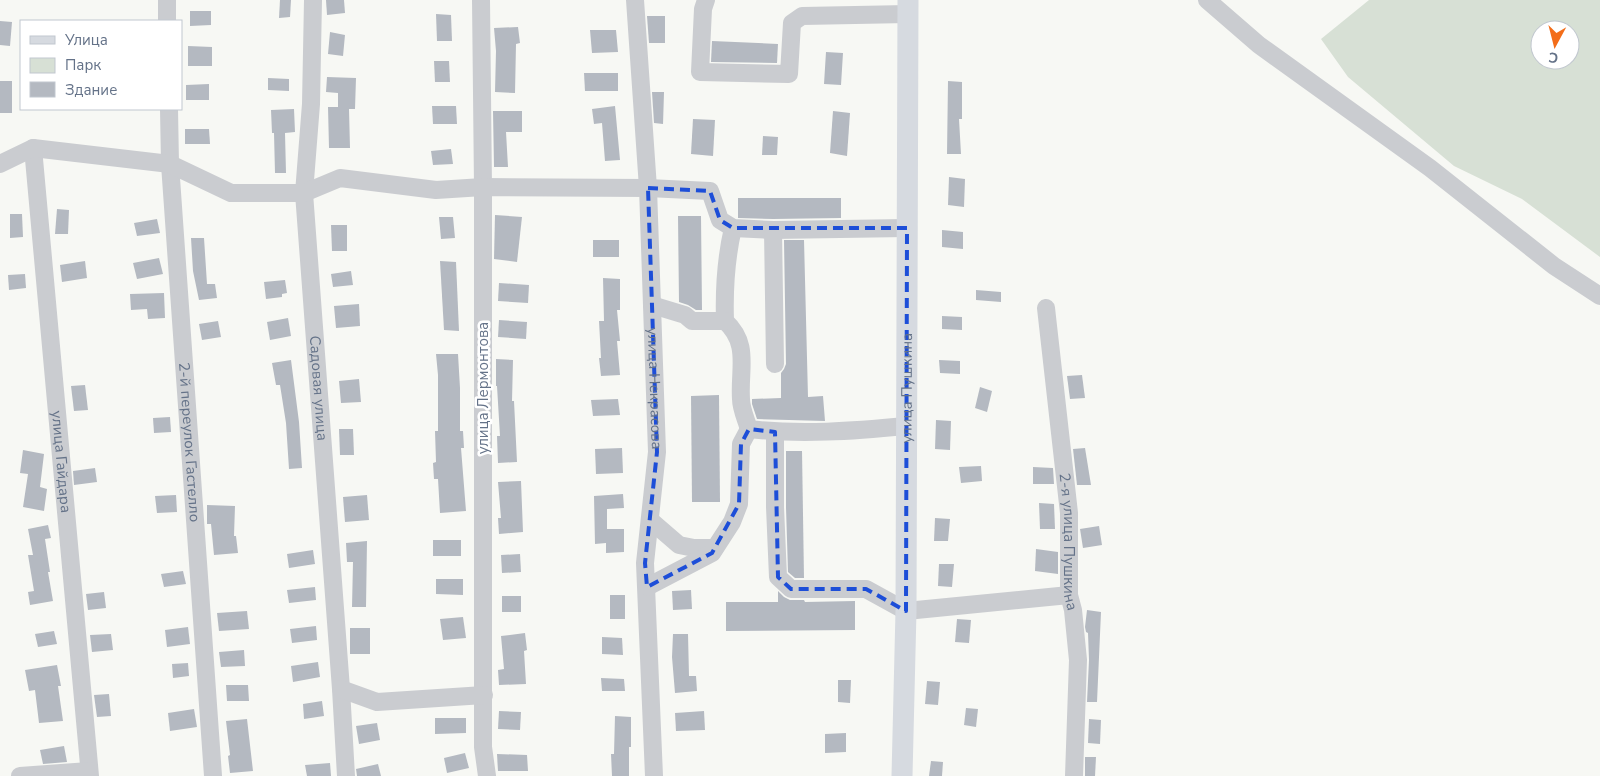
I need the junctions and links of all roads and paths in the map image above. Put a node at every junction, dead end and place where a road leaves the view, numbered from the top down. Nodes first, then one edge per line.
1 (167, 0) edge
2 (313, 0) edge
3 (481, 0) edge
4 (635, 0) edge
5 (706, 0) edge
6 (833, 0) edge
7 (1207, 0) edge
8 (908, 7) edge
9 (822, 15) junction
10 (167, 20) edge
11 (169, 110) edge
12 (33, 148) junction
13 (0, 164) edge
14 (170, 164) junction
15 (483, 187) junction
16 (648, 188) junction
17 (304, 193) junction
18 (733, 228) junction
19 (907, 228) junction
20 (774, 230) junction
21 (1600, 296) edge
22 (652, 304) junction
23 (1046, 308) dead end
24 (725, 321) junction
25 (775, 364) dead end
26 (906, 426) junction
27 (749, 429) junction
28 (775, 432) junction
29 (650, 520) junction
30 (715, 548) junction
31 (647, 587) junction
32 (1069, 595) junction
33 (906, 611) junction
34 (341, 688) junction
35 (484, 695) junction
36 (89, 773) edge
37 (20, 776) edge
38 (213, 776) edge
39 (346, 776) edge
40 (487, 776) edge
41 (654, 776) edge
42 (902, 776) edge
43 (1074, 776) edge

1 - 10 street
2 - 17 street, Садовая улица
3 - 15 street, улица Лермонтова
4 - 16 street, улица Некрасова
5 - 9 street
6 - 9 street
7 - 21 street
8 - 9 street
8 - 19 main road, улица Пушкина
11 - 14 street, 2-й переулок Гастелло
12 - 13 street
12 - 14 street
12 - 36 street, улица Гайдара
14 - 17 street
14 - 38 street, 2-й переулок Гастелло
15 - 16 street
15 - 17 street
15 - 35 street, улица Лермонтова
16 - 18 street
16 - 22 street, улица Некрасова
17 - 34 street, Садовая улица
18 - 20 street
18 - 24 street
19 - 20 street
19 - 26 main road, улица Пушкина
20 - 25 street
22 - 24 street
22 - 29 street, улица Некрасова
23 - 32 street, 2-я улица Пушкина
24 - 27 street
26 - 28 street
26 - 33 main road, улица Пушкина
27 - 28 street
27 - 30 street
28 - 33 street
29 - 30 street
29 - 31 street, улица Некрасова
30 - 31 street
31 - 41 street, улица Некрасова
32 - 33 street
32 - 43 street, 2-я улица Пушкина
33 - 42 main road, улица Пушкина
34 - 35 street
34 - 39 street, Садовая улица
35 - 40 street, улица Лермонтова
36 - 37 street

